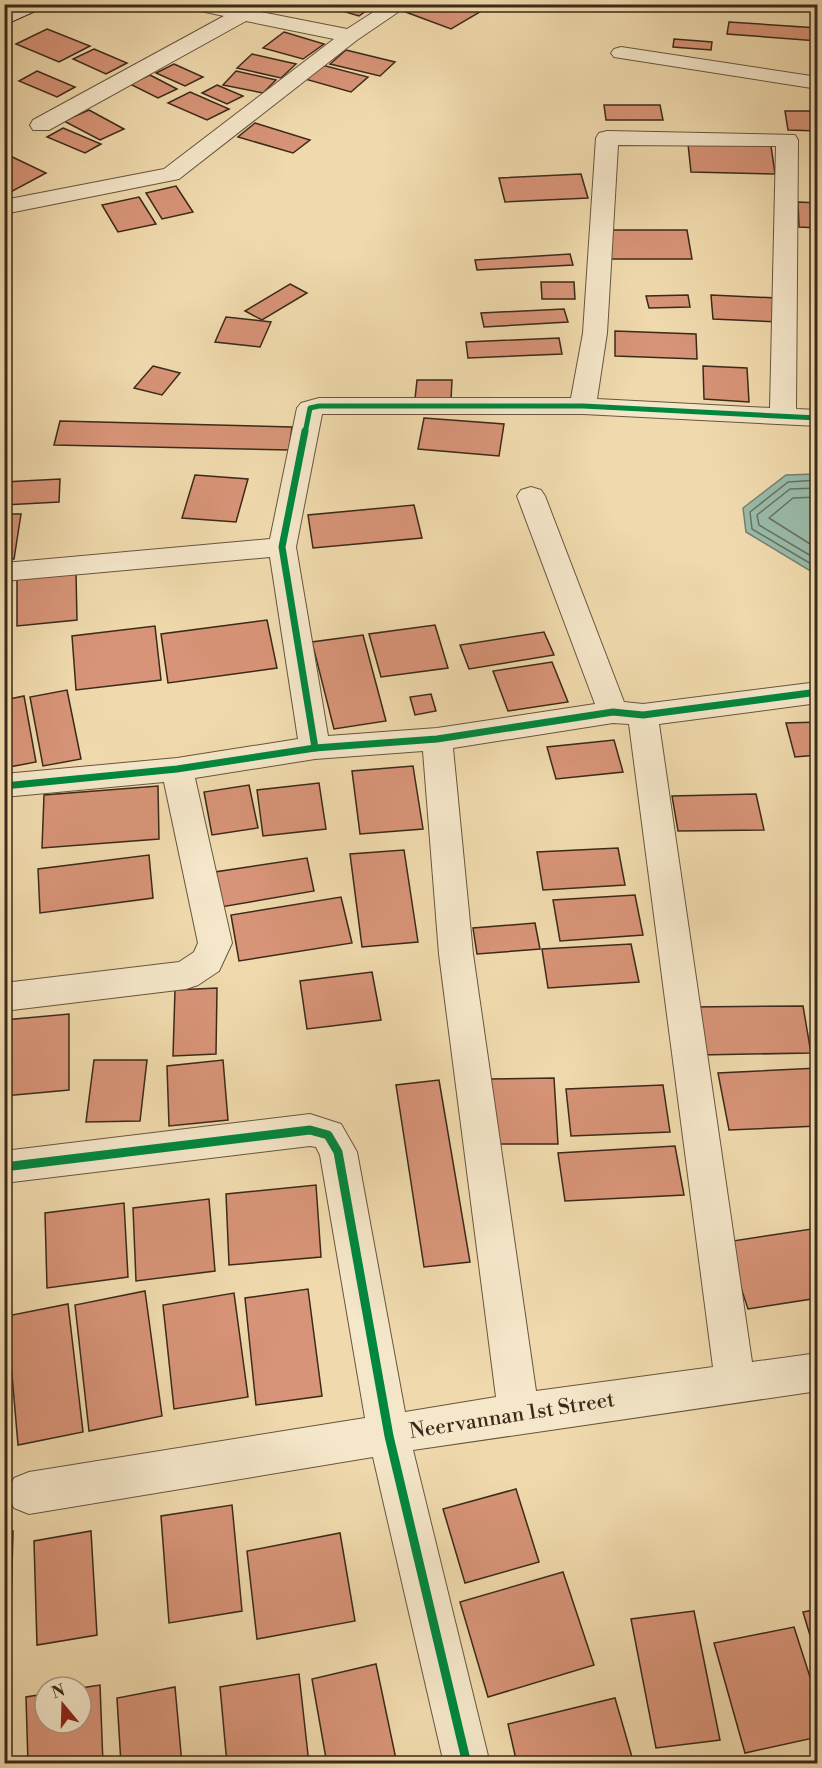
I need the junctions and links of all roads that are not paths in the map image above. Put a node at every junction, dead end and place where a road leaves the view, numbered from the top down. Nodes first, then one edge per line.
1 (35, 4) edge
2 (194, 4) edge
3 (261, 4) edge
4 (400, 4) edge
5 (243, 16) junction
6 (4, 19) edge
7 (350, 36) junction
8 (621, 53) dead end
9 (818, 83) edge
10 (41, 125) dead end
11 (4, 207) edge
12 (584, 406) junction
13 (783, 416) junction
14 (818, 418) edge
15 (531, 496) dead end
16 (282, 547) junction
17 (4, 572) edge
18 (818, 692) edge
19 (628, 713) junction
20 (437, 739) junction
21 (315, 748) junction
22 (177, 770) junction
23 (4, 786) edge
24 (4, 997) edge
25 (4, 1167) edge
26 (818, 1372) edge
27 (735, 1382) junction
28 (519, 1413) junction
29 (389, 1436) junction
30 (29, 1493) dead end
31 (467, 1764) edge

1 - 6 street
2 - 5 street
3 - 5 street
4 - 7 street
5 - 7 street
5 - 10 street
7 - 11 street
8 - 9 street
12 - 13 street
12 - 13 street
12 - 16 street
13 - 14 street
15 - 19 street
16 - 17 street
16 - 21 street
18 - 19 street
19 - 20 street
19 - 27 street
20 - 21 street
20 - 28 street
21 - 22 street
22 - 23 street
22 - 24 street
25 - 29 street
26 - 27 street, Neervannan 1st Street
27 - 28 street, Neervannan 1st Street
28 - 29 street, Neervannan 1st Street
29 - 30 street, Neervannan 1st Street
29 - 31 street

